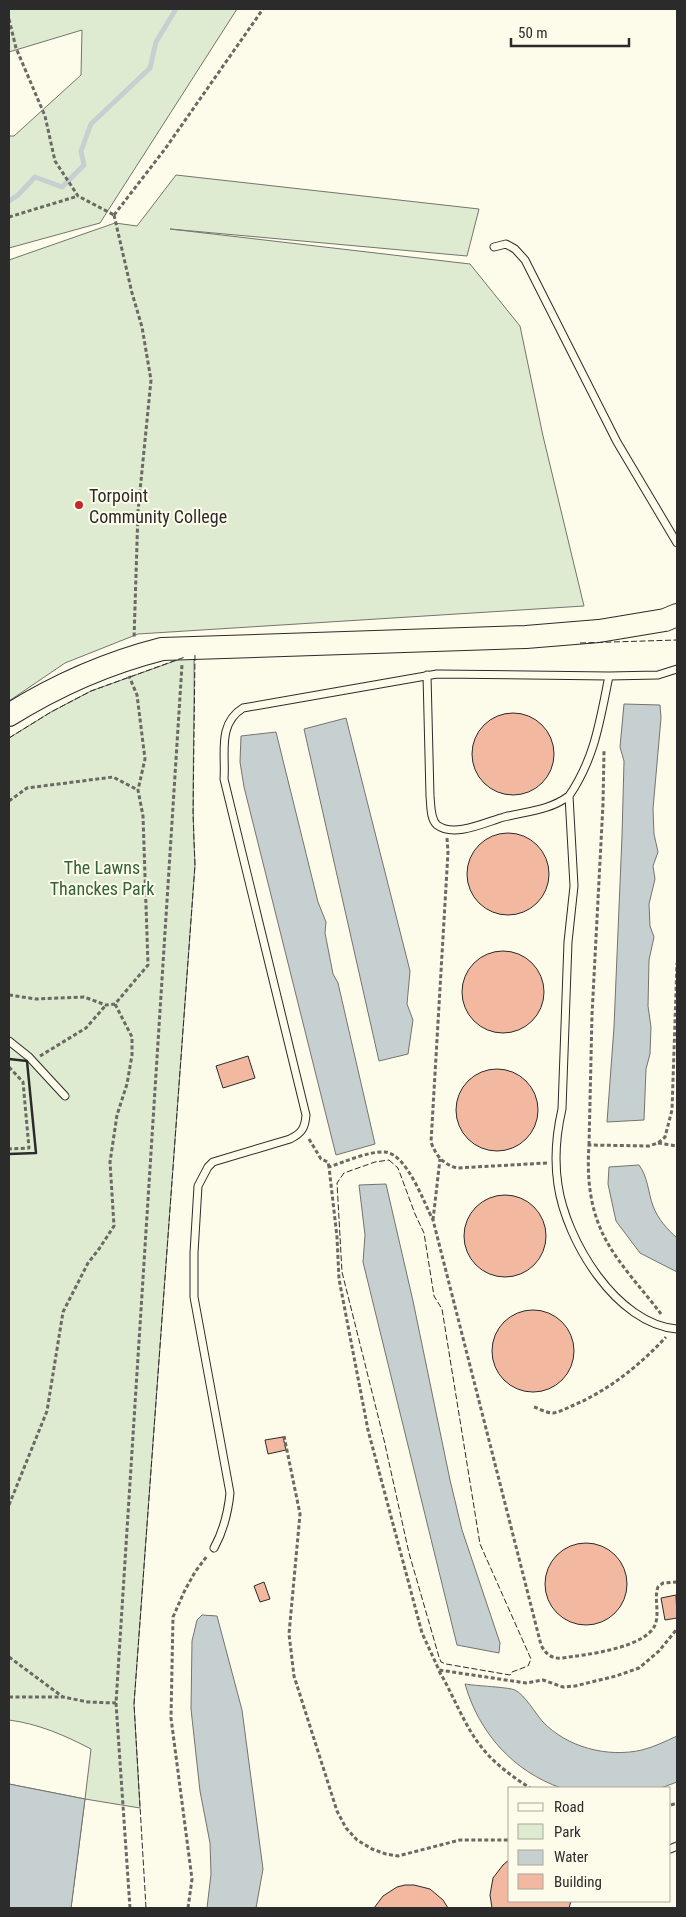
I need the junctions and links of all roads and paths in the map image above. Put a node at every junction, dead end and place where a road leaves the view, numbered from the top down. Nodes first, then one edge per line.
1 (262, 9) edge
2 (9, 19) edge
3 (78, 196) junction
4 (114, 215) junction
5 (9, 217) edge
6 (494, 247) dead end
7 (677, 543) edge
8 (677, 616) edge
9 (183, 647) junction
10 (128, 657) junction
11 (677, 669) edge
12 (427, 675) junction
13 (609, 676) junction
14 (9, 715) edge
15 (598, 731) junction
16 (138, 790) junction
17 (569, 796) junction
18 (9, 801) edge
19 (446, 829) junction
20 (677, 963) edge
21 (9, 995) edge
22 (115, 1004) junction
23 (106, 1005) junction
24 (9, 1041) edge
25 (33, 1062) junction
26 (9, 1067) edge
27 (65, 1096) dead end
28 (302, 1130) junction
29 (658, 1143) junction
30 (589, 1145) junction
31 (677, 1146) edge
32 (9, 1149) edge
33 (440, 1159) junction
34 (555, 1162) junction
35 (329, 1167) junction
36 (433, 1220) junction
37 (675, 1329) edge
38 (534, 1407) dead end
39 (284, 1436) dead end
40 (9, 1505) edge
41 (214, 1548) joint
42 (677, 1582) edge
43 (677, 1629) edge
44 (9, 1657) edge
45 (439, 1670) junction
46 (9, 1697) edge
47 (63, 1697) junction
48 (116, 1703) junction
49 (529, 1787) edge
50 (677, 1803) edge
51 (671, 1806) edge
52 (508, 1840) edge
53 (130, 1908) edge
54 (188, 1908) edge

1 - 4 path
2 - 3 path
3 - 4 path
3 - 5 path
4 - 10 path
6 - 7 lane
8 - 9 main road
9 - 10 main road
9 - 48 path
10 - 14 main road
10 - 16 path
11 - 13 lane
12 - 13 lane
12 - 19 lane
12 - 28 lane
13 - 15 lane
15 - 17 lane
15 - 30 path
16 - 18 path
16 - 22 path
17 - 19 lane
17 - 34 lane
19 - 33 path
20 - 29 path
21 - 23 path
22 - 23 path
22 - 40 path
23 - 25 path
24 - 25 lane
25 - 27 lane
26 - 32 path
28 - 35 path
28 - 41 lane
29 - 30 path
29 - 31 path
30 - 37 path
33 - 34 path
33 - 36 path
34 - 37 lane
35 - 36 path
35 - 45 path
36 - 42 path
37 - 38 path
39 - 52 path
41 - 54 path
43 - 45 path
44 - 47 path
45 - 49 path
46 - 47 path
47 - 48 path
48 - 53 path
50 - 51 path

